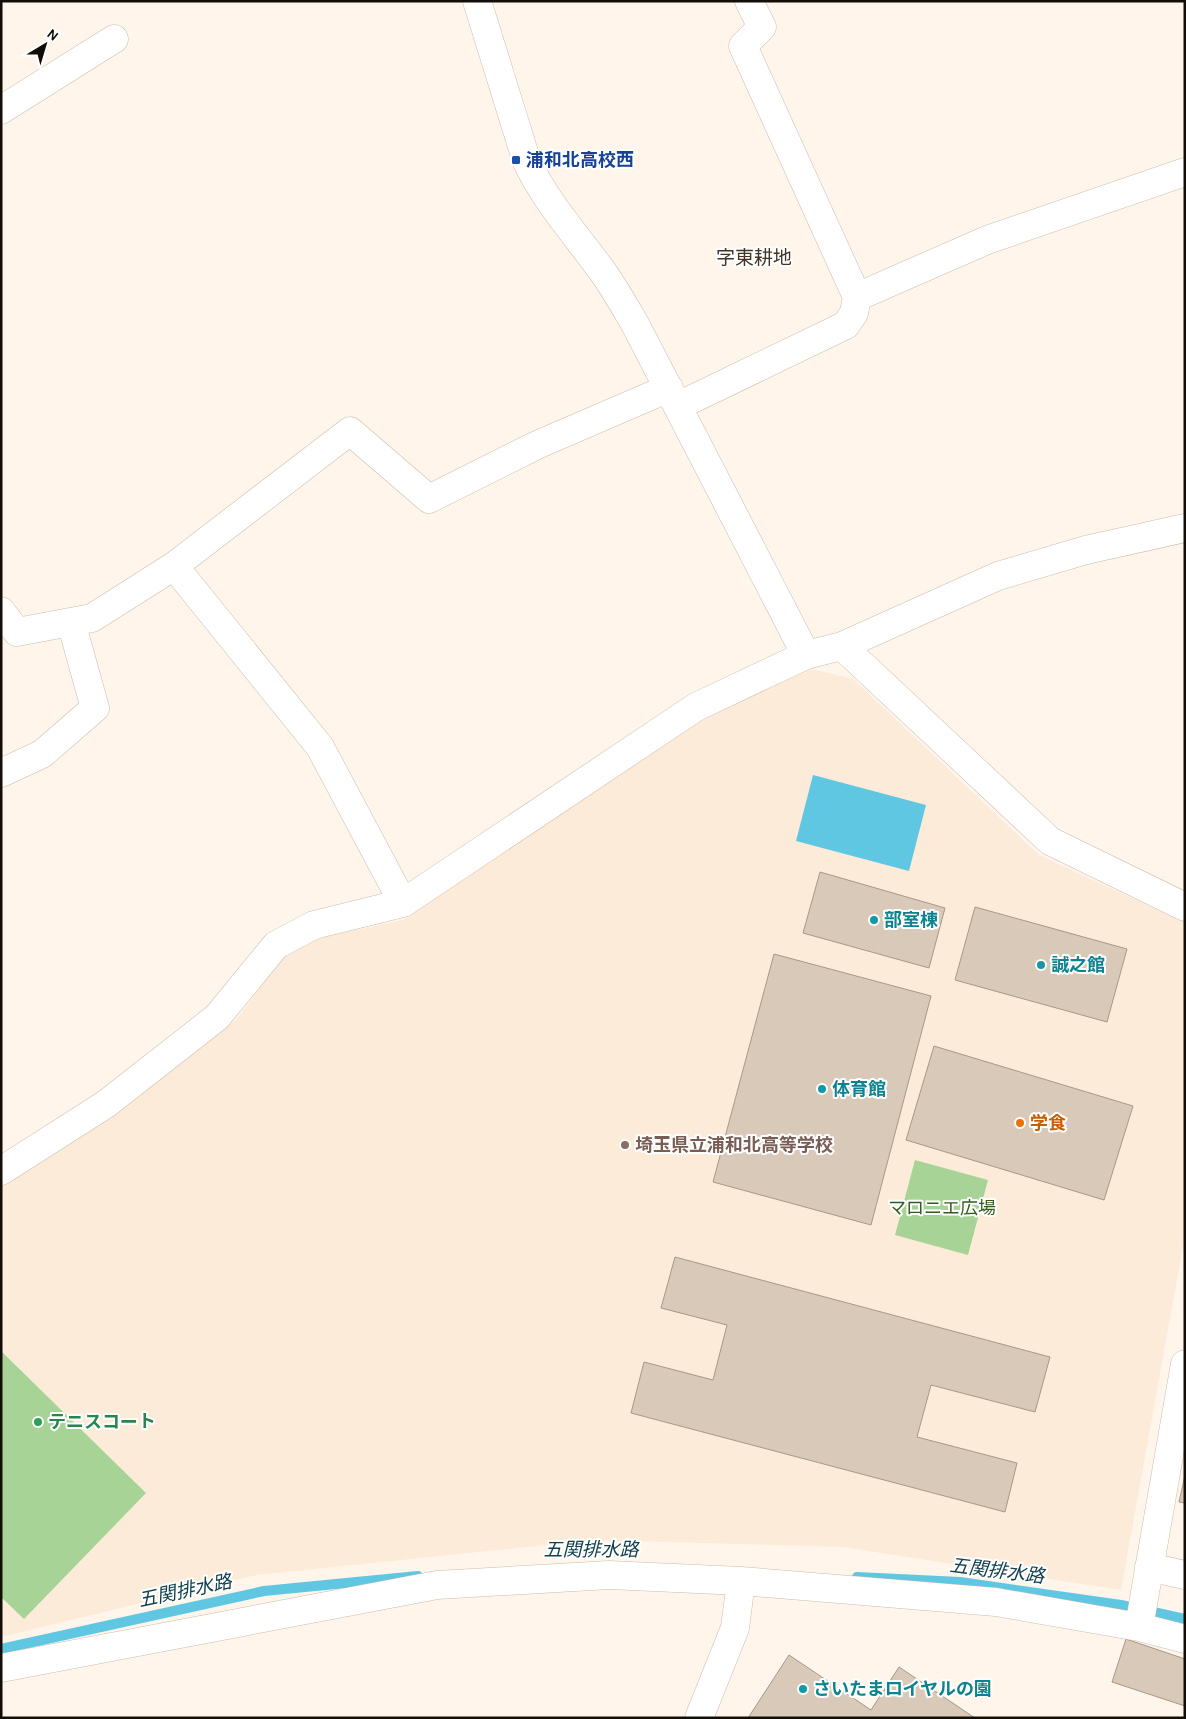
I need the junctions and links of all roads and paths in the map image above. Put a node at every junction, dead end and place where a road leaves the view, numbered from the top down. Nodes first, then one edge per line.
1 (477, 1) edge
2 (749, 1) edge
3 (114, 39) dead end
4 (1, 110) edge
5 (1185, 172) edge
6 (857, 297) junction
7 (674, 397) junction
8 (1185, 528) edge
9 (174, 566) junction
10 (1, 611) edge
11 (71, 622) junction
12 (842, 646) junction
13 (806, 655) junction
14 (1, 773) edge
15 (403, 904) junction
16 (1185, 907) edge
17 (1, 1171) edge
18 (1185, 1364) edge
19 (1149, 1567) junction
20 (1185, 1575) edge
21 (741, 1581) junction
22 (1139, 1627) junction
23 (1185, 1639) edge
24 (1, 1668) edge
25 (699, 1718) edge

1 - 7 street
2 - 6 street
3 - 4 street
5 - 6 street
6 - 7 street
7 - 9 street
7 - 13 street
8 - 12 street
9 - 11 street
9 - 15 street
10 - 11 street
11 - 14 street
12 - 13 street
12 - 16 street
13 - 15 street
15 - 17 street
18 - 19 street
19 - 20 street
19 - 22 street
21 - 22 street
21 - 24 street
21 - 25 street
22 - 23 street

